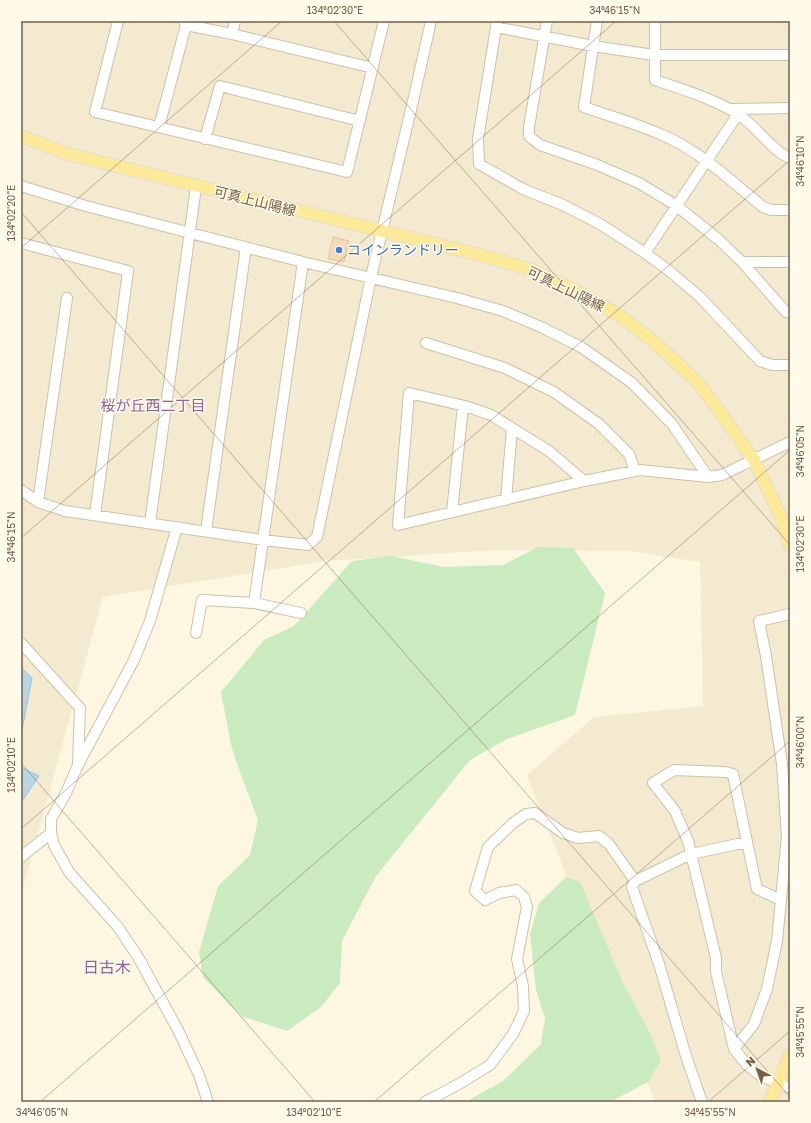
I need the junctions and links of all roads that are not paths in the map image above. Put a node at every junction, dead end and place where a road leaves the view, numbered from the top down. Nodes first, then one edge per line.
1 (118, 21) edge
2 (235, 21) edge
3 (384, 21) edge
4 (431, 21) edge
5 (547, 21) edge
6 (597, 21) edge
7 (655, 21) edge
8 (185, 23) edge
9 (496, 24) edge
10 (232, 34) junction
11 (545, 37) junction
12 (593, 46) junction
13 (654, 55) junction
14 (790, 55) edge
15 (373, 68) junction
16 (790, 108) edge
17 (728, 109) junction
18 (738, 114) junction
19 (360, 121) junction
20 (159, 127) junction
21 (21, 136) edge
22 (206, 138) junction
23 (790, 158) edge
24 (707, 161) junction
25 (21, 186) edge
26 (196, 186) junction
27 (676, 206) junction
28 (790, 210) edge
29 (381, 231) junction
30 (190, 232) junction
31 (21, 243) edge
32 (246, 247) junction
33 (645, 253) junction
34 (303, 262) junction
35 (742, 262) junction
36 (790, 262) edge
37 (371, 277) junction
38 (67, 298) dead end
39 (790, 313) edge
40 (426, 343) dead end
41 (790, 365) edge
42 (463, 406) junction
43 (512, 428) junction
44 (790, 442) edge
45 (754, 460) junction
46 (635, 471) junction
47 (708, 477) junction
48 (584, 482) junction
49 (21, 490) edge
50 (506, 500) junction
51 (38, 502) junction
52 (452, 512) junction
53 (94, 515) junction
54 (150, 523) junction
55 (177, 527) junction
56 (206, 531) junction
57 (263, 540) junction
58 (790, 545) edge
59 (254, 603) junction
60 (300, 613) dead end
61 (790, 614) edge
62 (196, 633) dead end
63 (21, 643) edge
64 (78, 764) junction
65 (51, 833) junction
66 (747, 842) junction
67 (691, 854) junction
68 (21, 856) edge
69 (635, 881) junction
70 (781, 900) junction
71 (734, 1049) junction
72 (790, 1055) edge
73 (778, 1084) junction
74 (790, 1088) edge
75 (208, 1102) edge
76 (425, 1102) edge
77 (702, 1102) edge
78 (770, 1102) edge

1 - 20 street
2 - 10 street
3 - 15 street
4 - 29 street
5 - 11 street
6 - 12 street
7 - 13 street
8 - 10 street
8 - 20 street
9 - 11 street
9 - 33 street
10 - 15 street
11 - 12 street
11 - 27 street
12 - 13 street
12 - 24 street
13 - 14 street
13 - 17 street
15 - 19 street
16 - 17 street
17 - 18 street
18 - 23 street
18 - 24 street
19 - 22 street
19 - 22 street
20 - 22 street
21 - 26 main road, 可真上山陽線
24 - 27 street
24 - 28 street
25 - 30 street
26 - 29 main road, 可真上山陽線
26 - 30 street
27 - 33 street
27 - 35 street
29 - 37 street
29 - 45 main road, 可真上山陽線
30 - 32 street
30 - 54 street
31 - 53 street
32 - 34 street
32 - 56 street
33 - 41 street
34 - 37 street
34 - 57 street
35 - 36 street
35 - 39 street
37 - 47 street
37 - 57 street
38 - 51 street
40 - 46 street
42 - 43 street
42 - 52 street
42 - 52 street
43 - 48 street
43 - 50 street
44 - 45 street
45 - 47 street
45 - 58 main road, 可真上山陽線
46 - 47 street
46 - 48 street
48 - 50 street
49 - 51 street
50 - 52 street
51 - 53 street
53 - 54 street
54 - 55 street
55 - 56 street
55 - 64 street
56 - 57 street
57 - 59 street
59 - 60 street
59 - 62 street
61 - 70 street
63 - 64 street
64 - 65 street
65 - 68 street
65 - 75 street
66 - 67 street
66 - 67 street
66 - 70 street
67 - 69 street
67 - 71 street
69 - 76 street
69 - 77 street
70 - 71 street
71 - 73 street
72 - 73 main road
73 - 74 street
73 - 78 main road

